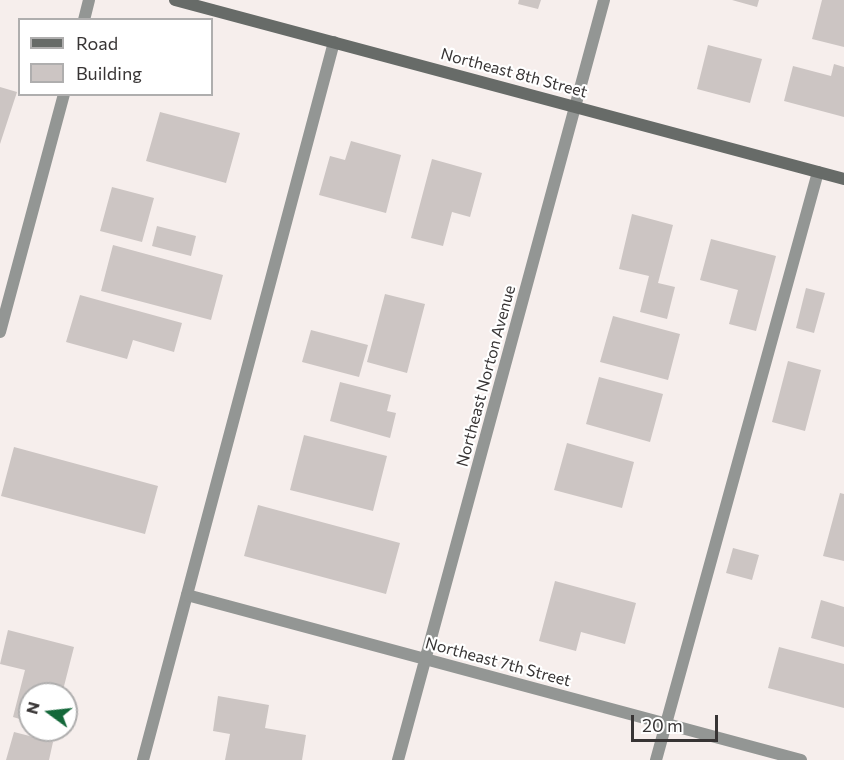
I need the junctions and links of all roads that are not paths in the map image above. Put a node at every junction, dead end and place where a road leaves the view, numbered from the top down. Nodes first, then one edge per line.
1 (89, 0) edge
2 (175, 0) edge
3 (604, 0) edge
4 (84, 18) edge
5 (334, 42) junction
6 (63, 96) edge
7 (576, 107) junction
8 (818, 172) junction
9 (844, 179) edge
10 (0, 332) edge
11 (188, 595) junction
12 (425, 659) junction
13 (666, 724) junction
14 (142, 760) edge
15 (398, 760) edge
16 (656, 760) edge
17 (801, 760) edge

1 - 4 street
2 - 5 main road, Northeast 8th Street
3 - 7 street, Northeast Norton Avenue
5 - 7 main road, Northeast 8th Street
5 - 11 street
6 - 10 street
7 - 8 main road, Northeast 8th Street
7 - 12 street, Northeast Norton Avenue
8 - 9 main road, Northeast 8th Street
8 - 13 street
11 - 12 street, Northeast 7th Street
11 - 14 street
12 - 13 street, Northeast 7th Street
12 - 15 street, Northeast Norton Avenue
13 - 16 street
13 - 17 street, Northeast 7th Street

